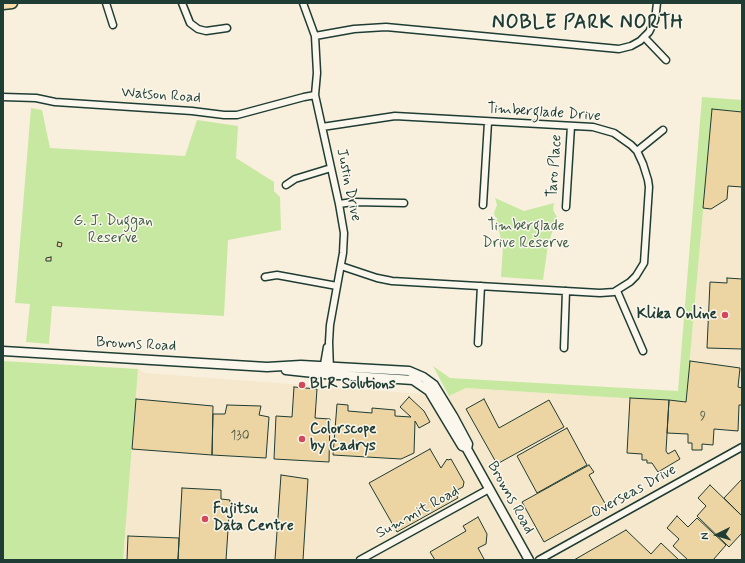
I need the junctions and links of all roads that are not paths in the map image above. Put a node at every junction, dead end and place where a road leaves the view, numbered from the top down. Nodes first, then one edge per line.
1 (12, 3) edge
2 (106, 3) edge
3 (182, 3) edge
4 (303, 3) edge
5 (657, 3) edge
6 (3, 4) edge
7 (113, 25) dead end
8 (227, 28) dead end
9 (314, 36) junction
10 (644, 37) junction
11 (666, 60) dead end
12 (315, 95) junction
13 (3, 97) edge
14 (488, 122) junction
15 (571, 126) junction
16 (322, 127) junction
17 (662, 130) dead end
18 (637, 151) junction
19 (331, 168) junction
20 (286, 185) dead end
21 (404, 203) dead end
22 (340, 204) junction
23 (483, 205) dead end
24 (566, 207) dead end
25 (341, 266) junction
26 (265, 278) dead end
27 (337, 286) junction
28 (481, 286) junction
29 (617, 290) junction
30 (566, 291) junction
31 (478, 343) dead end
32 (564, 348) dead end
33 (3, 351) edge
34 (643, 351) dead end
35 (326, 371) junction
36 (742, 447) edge
37 (489, 489) junction
38 (360, 560) edge
39 (529, 560) edge
40 (539, 560) edge

1 - 6 main road
2 - 7 street
3 - 8 street
4 - 9 street, Justin Drive
5 - 10 street
9 - 10 street
9 - 12 street, Justin Drive
10 - 11 street
12 - 13 street, Watson Road
12 - 16 street, Justin Drive
14 - 15 street, Timberglade Drive
14 - 16 street, Timberglade Drive
14 - 23 street
15 - 18 street, Timberglade Drive
15 - 24 street, Taro Place
16 - 19 street, Justin Drive
17 - 18 street
18 - 29 street, Timberglade Drive
19 - 20 street
19 - 22 street, Justin Drive
21 - 22 street
22 - 25 street, Justin Drive
25 - 27 street, Justin Drive
25 - 28 street, Timberglade Drive
26 - 27 street
27 - 35 street, Justin Drive
28 - 30 street, Timberglade Drive
28 - 31 street
29 - 30 street, Timberglade Drive
29 - 34 street
30 - 32 street
33 - 35 street, Browns Road
35 - 37 street, Browns Road
36 - 40 street, Overseas Drive
37 - 38 street, Summit Road
37 - 39 street, Browns Road

